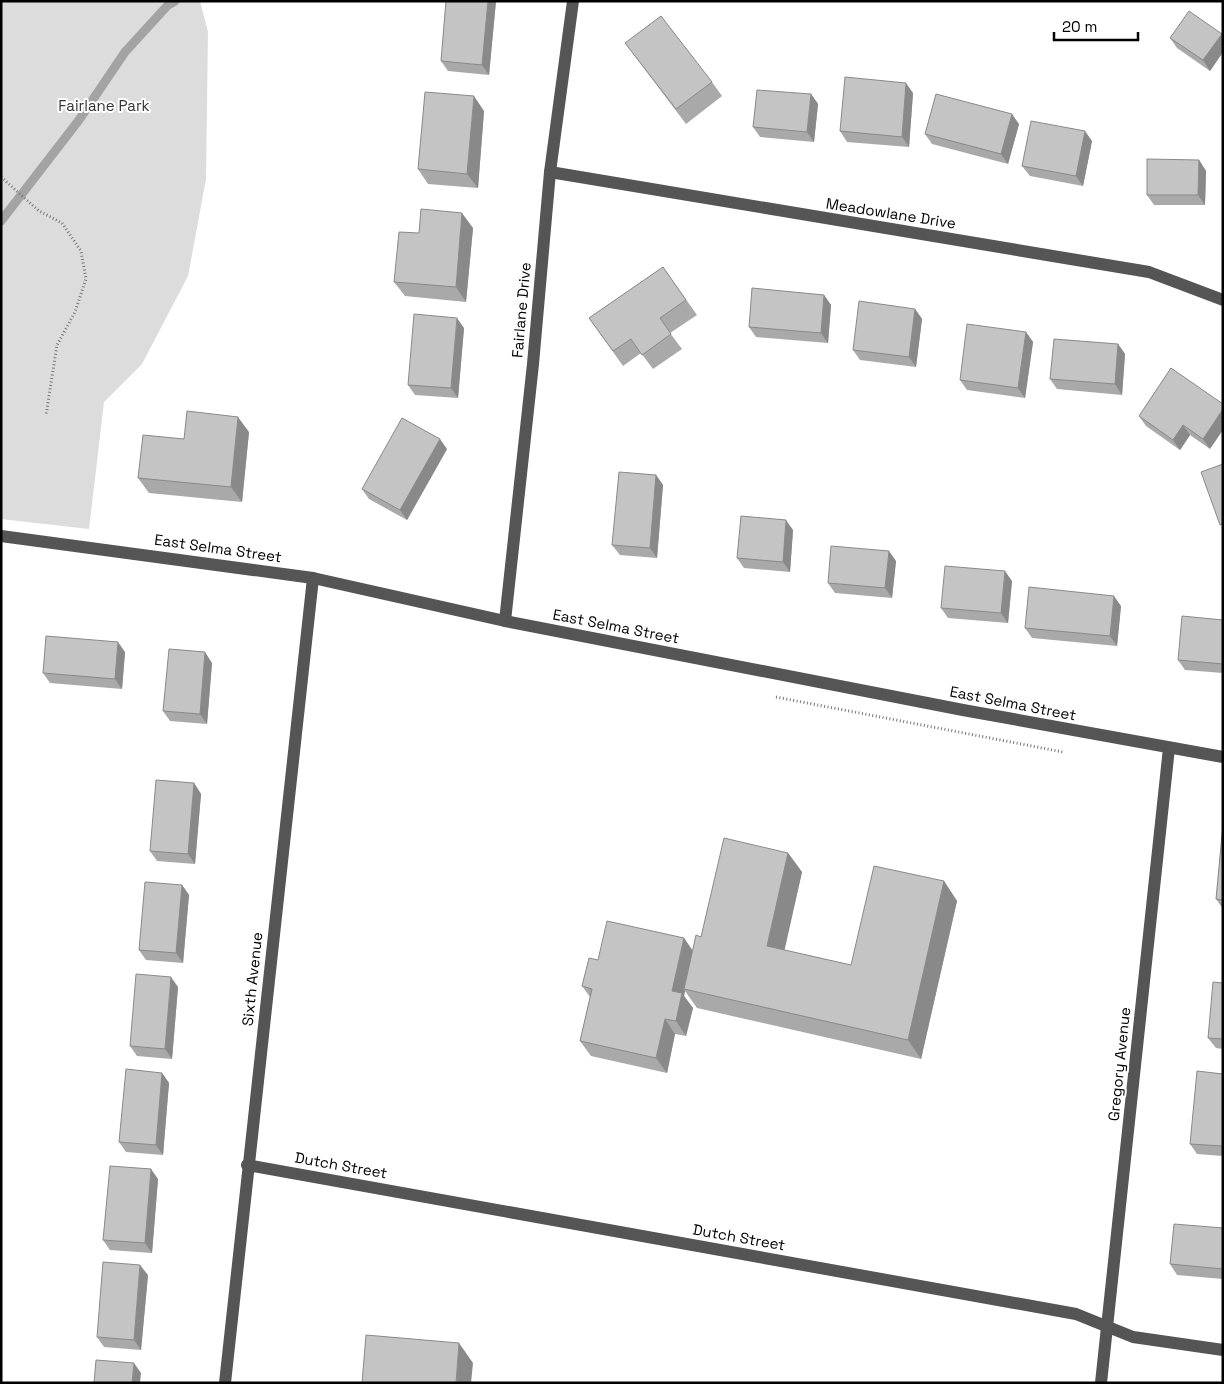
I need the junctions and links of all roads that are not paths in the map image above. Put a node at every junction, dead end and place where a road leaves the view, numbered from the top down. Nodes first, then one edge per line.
1 (573, 1) edge
2 (550, 172) junction
3 (1223, 300) edge
4 (1, 536) edge
5 (313, 578) junction
6 (506, 622) junction
7 (1169, 748) junction
8 (1223, 757) edge
9 (247, 1165) junction
10 (1107, 1327) junction
11 (1223, 1350) edge
12 (224, 1383) edge
13 (1101, 1383) edge

1 - 2 street, Fairlane Drive
2 - 3 street, Meadowlane Drive
2 - 6 street, Fairlane Drive
4 - 5 street, East Selma Street
5 - 6 street, East Selma Street
5 - 9 street, Sixth Avenue
6 - 7 street, East Selma Street
7 - 8 street, East Selma Street
7 - 10 street, Gregory Avenue
9 - 10 street, Dutch Street
9 - 12 street, Sixth Avenue
10 - 11 street, Dutch Street
10 - 13 street, Gregory Avenue

